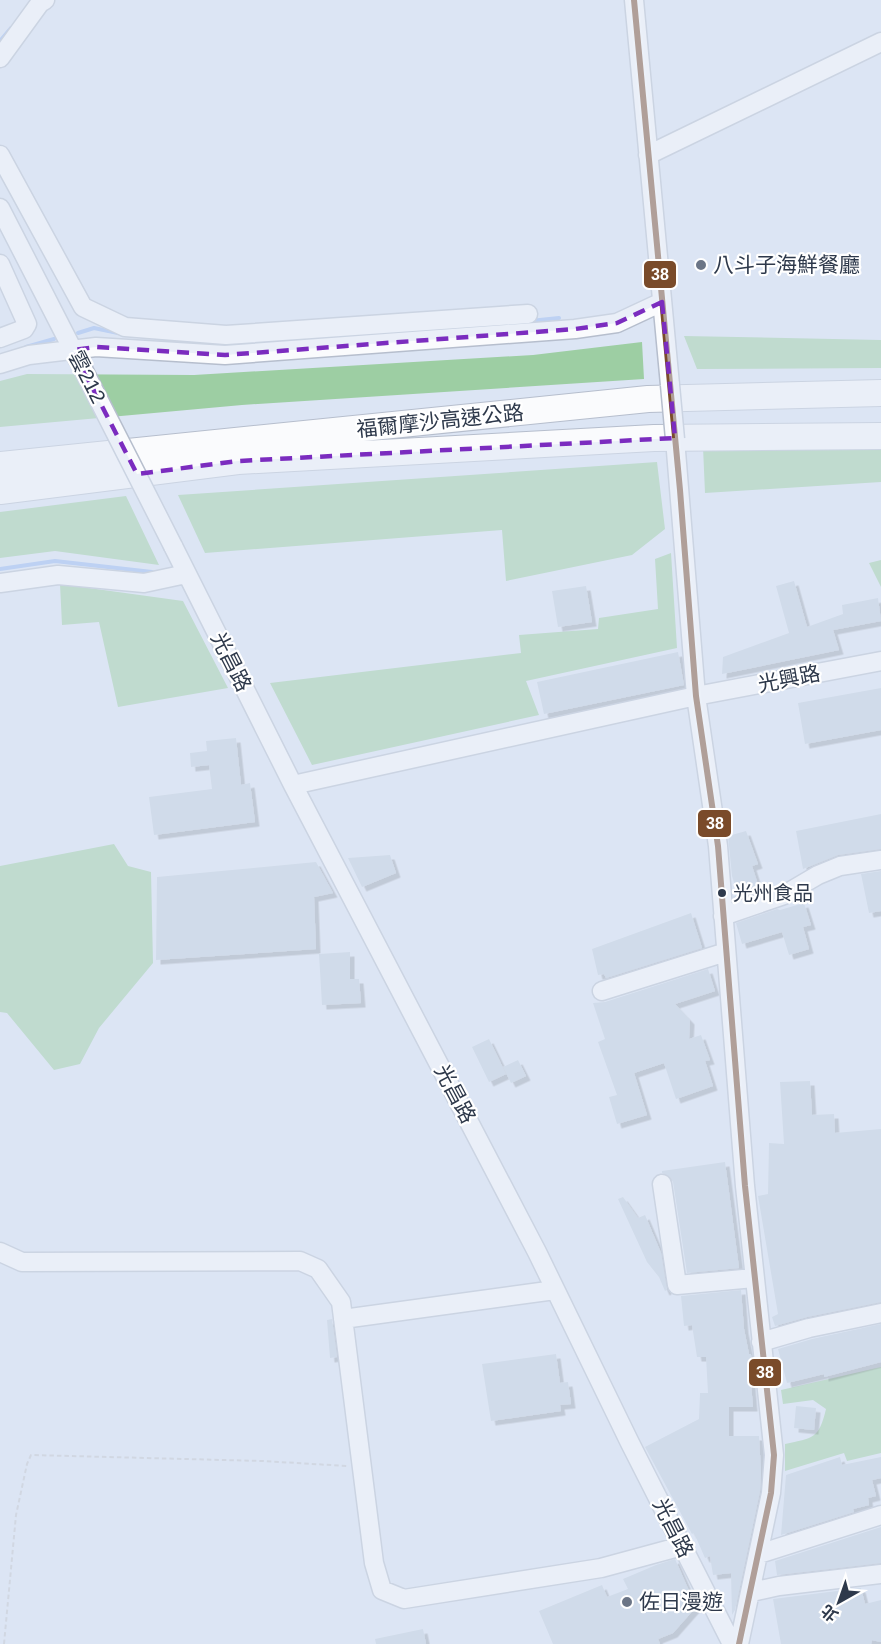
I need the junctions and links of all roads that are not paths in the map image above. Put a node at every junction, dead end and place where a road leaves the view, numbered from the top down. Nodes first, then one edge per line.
1 (45, 0) edge
2 (634, 0) edge
3 (881, 42) edge
4 (0, 58) edge
5 (0, 155) edge
6 (648, 155) junction
7 (0, 208) edge
8 (0, 264) edge
9 (662, 302) junction
10 (528, 314) dead end
11 (226, 335) junction
12 (0, 338) edge
13 (73, 350) junction
14 (225, 355) junction
15 (0, 364) edge
16 (881, 393) edge
17 (881, 436) edge
18 (0, 465) edge
19 (0, 491) edge
20 (173, 546) joint
21 (186, 574) junction
22 (0, 583) edge
23 (881, 661) edge
24 (696, 696) junction
25 (293, 785) junction
26 (881, 860) edge
27 (723, 916) junction
28 (726, 952) junction
29 (602, 991) dead end
30 (662, 1184) dead end
31 (0, 1252) edge
32 (754, 1278) junction
33 (555, 1290) junction
34 (881, 1313) edge
35 (343, 1318) junction
36 (761, 1342) junction
37 (881, 1515) edge
38 (682, 1546) junction
39 (759, 1554) junction
40 (881, 1574) edge
41 (752, 1592) junction
42 (732, 1644) edge
43 (739, 1644) edge

1 - 4 street
2 - 6 street
3 - 6 street
5 - 11 street
6 - 9 street
7 - 13 street, 雲212 / 雲212
8 - 12 street
9 - 14 street
9 - 24 street, bridge
10 - 11 street
11 - 14 street
13 - 14 street
13 - 15 street
13 - 20 street, 雲212 / 雲212, bridge
16 - 18 highway, 福爾摩沙高速公路
17 - 19 highway, 福爾摩沙高速公路
20 - 21 street, 光昌路 / 雲212
21 - 22 street
21 - 25 street, 光昌路 / 雲212
23 - 24 street, 光興路
24 - 25 street, 光興路
24 - 27 street
25 - 33 street, 光昌路 / 雲212
26 - 27 street
27 - 28 street
28 - 29 street
28 - 32 street
30 - 32 street
31 - 35 street
32 - 36 street
33 - 35 street
33 - 38 street, 光昌路 / 雲212
34 - 36 street
35 - 38 street
36 - 39 street
37 - 39 street
38 - 42 street, 光昌路 / 雲212
39 - 41 street
40 - 41 street
41 - 43 street

